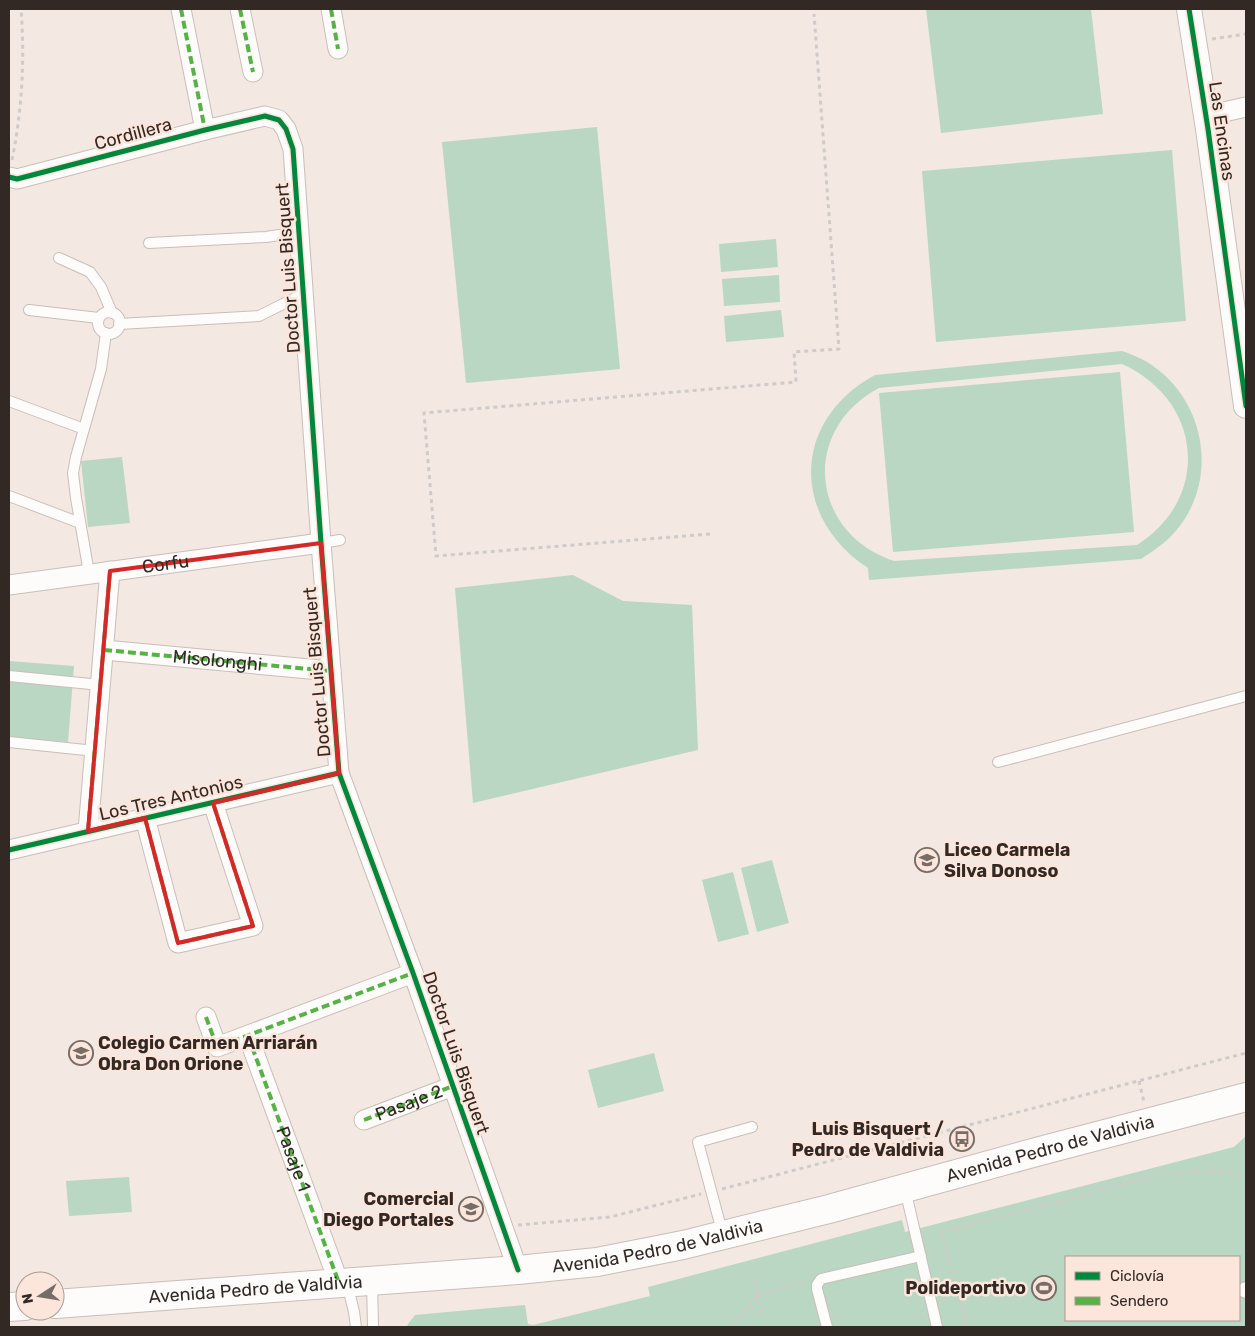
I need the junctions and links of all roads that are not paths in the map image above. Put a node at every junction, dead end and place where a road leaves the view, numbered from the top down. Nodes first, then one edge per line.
1 (181, 9) edge
2 (240, 9) edge
3 (331, 9) edge
4 (1189, 9) edge
5 (338, 49) dead end
6 (253, 72) dead end
7 (1246, 107) edge
8 (265, 116) joint
9 (1206, 116) junction
10 (205, 130) junction
11 (9, 177) edge
12 (299, 232) junction
13 (149, 243) dead end
14 (59, 258) dead end
15 (303, 294) junction
16 (29, 310) dead end
17 (112, 312) junction
18 (99, 318) junction
19 (119, 324) junction
20 (106, 333) junction
21 (9, 401) edge
22 (1246, 406) edge
23 (84, 429) junction
24 (9, 496) edge
25 (80, 523) junction
26 (340, 540) dead end
27 (321, 543) junction
28 (110, 571) junction
29 (90, 573) junction
30 (9, 585) edge
31 (104, 650) junction
32 (331, 671) junction
33 (9, 676) edge
34 (101, 685) junction
35 (1246, 696) edge
36 (9, 742) edge
37 (95, 751) junction
38 (998, 762) dead end
39 (339, 773) junction
40 (213, 803) junction
41 (145, 818) junction
42 (88, 831) junction
43 (9, 850) edge
44 (414, 973) junction
45 (206, 1017) dead end
46 (248, 1036) junction
47 (453, 1086) junction
48 (1246, 1098) edge
49 (364, 1120) dead end
50 (752, 1127) dead end
51 (904, 1188) junction
52 (723, 1235) junction
53 (921, 1256) junction
54 (518, 1270) junction
55 (352, 1282) junction
56 (65, 1303) edge
57 (356, 1327) edge
58 (373, 1327) edge
59 (827, 1327) edge
60 (937, 1327) edge

1 - 10 street
2 - 6 street
3 - 5 street
4 - 9 street, Las Encinas
7 - 9 street
8 - 10 street, Cordillera
8 - 12 street, Doctor Luis Bisquert
9 - 22 street, Las Encinas
10 - 11 street, Cordillera
12 - 13 lane
12 - 15 street, Doctor Luis Bisquert
14 - 17 lane
15 - 19 lane
15 - 27 street, Doctor Luis Bisquert
16 - 18 lane
17 - 18 lane
17 - 19 lane
18 - 20 lane
19 - 20 lane
20 - 23 lane
21 - 23 lane
23 - 25 lane
24 - 25 lane
25 - 29 lane
26 - 27 lane
27 - 28 street, Corfu
27 - 32 street, Doctor Luis Bisquert
28 - 29 street, Corfu
28 - 31 street
29 - 30 street, Corfu
31 - 32 street, Misolonghi
31 - 34 street
32 - 39 street, Doctor Luis Bisquert
33 - 34 lane
34 - 37 street
35 - 38 lane
36 - 37 lane
37 - 42 street
39 - 40 street, Los Tres Antonios
39 - 44 street, Doctor Luis Bisquert
40 - 41 street, Los Tres Antonios
40 - 41 street
41 - 42 street, Los Tres Antonios
42 - 43 street, Los Tres Antonios
44 - 46 street
44 - 47 street, Doctor Luis Bisquert
45 - 46 street
46 - 55 street, Pasaje 1
47 - 49 street, Pasaje 2
47 - 54 street, Doctor Luis Bisquert
48 - 51 main road, Avenida Pedro de Valdivia
50 - 52 lane
51 - 52 main road, Avenida Pedro de Valdivia
51 - 53 lane
52 - 54 main road, Avenida Pedro de Valdivia
53 - 59 lane
53 - 60 lane
54 - 55 main road, Avenida Pedro de Valdivia
55 - 56 main road, Avenida Pedro de Valdivia
55 - 57 lane
55 - 58 lane

